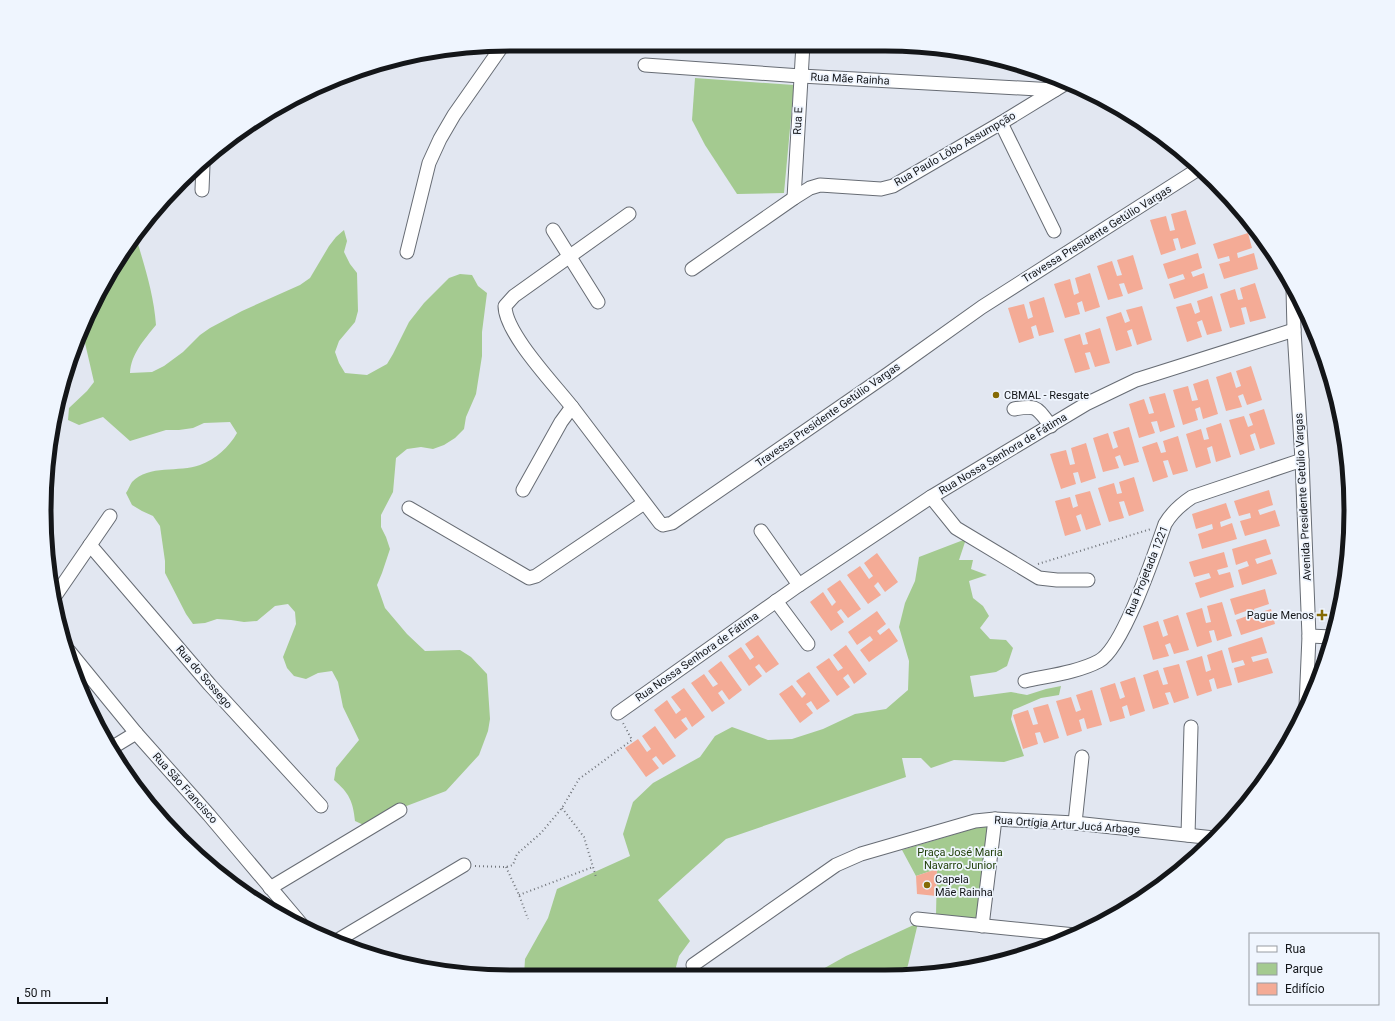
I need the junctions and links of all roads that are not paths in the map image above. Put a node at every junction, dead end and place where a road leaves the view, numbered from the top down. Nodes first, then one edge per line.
1 (499, 51) edge
2 (803, 51) edge
3 (645, 65) dead end
4 (801, 76) junction
5 (1061, 87) edge
6 (1056, 90) junction
7 (1004, 127) junction
8 (204, 169) edge
9 (1194, 172) edge
10 (202, 190) dead end
11 (794, 198) junction
12 (630, 214) dead end
13 (553, 230) dead end
14 (1054, 231) dead end
15 (407, 252) dead end
16 (569, 258) junction
17 (692, 269) dead end
18 (1293, 301) edge
19 (598, 302) dead end
20 (1294, 330) junction
21 (572, 407) junction
22 (1014, 409) dead end
23 (1051, 426) junction
24 (1302, 460) junction
25 (523, 490) dead end
26 (932, 497) junction
27 (644, 502) junction
28 (409, 508) dead end
29 (110, 516) dead end
30 (760, 531) dead end
31 (90, 545) junction
32 (1088, 580) dead end
33 (799, 585) junction
34 (58, 591) edge
35 (776, 601) junction
36 (1310, 636) junction
37 (1326, 637) edge
38 (808, 644) dead end
39 (76, 660) edge
40 (1024, 681) dead end
41 (1307, 691) edge
42 (618, 713) road end
43 (1191, 727) dead end
44 (136, 733) junction
45 (116, 745) edge
46 (1082, 756) dead end
47 (321, 806) dead end
48 (400, 810) dead end
49 (995, 819) junction
50 (1075, 823) junction
51 (1188, 835) junction
52 (1207, 837) edge
53 (464, 865) road end
54 (270, 888) junction
55 (294, 915) edge
56 (917, 919) dead end
57 (982, 926) junction
58 (1063, 934) edge
59 (342, 938) edge
60 (693, 965) dead end

1 - 15 street
2 - 4 street, Rua E
3 - 4 street, Rua Mãe Rainha
4 - 6 street, Rua Mãe Rainha
4 - 11 street, Rua E
5 - 6 street, Rua Paulo Lôbo Assumpção
6 - 7 street, Rua Paulo Lôbo Assumpção
7 - 11 street, Rua Paulo Lôbo Assumpção
7 - 14 street
8 - 10 street
9 - 27 street, Travessa Presidente Getúlio Vargas
11 - 17 street, Rua Paulo Lôbo Assumpção
12 - 16 street
13 - 16 street
16 - 19 street
16 - 21 street, Travessa Presidente Getúlio Vargas
18 - 20 street, Avenida Presidente Getúlio Vargas
20 - 23 street, Rua Nossa Senhora de Fátima
20 - 24 street, Avenida Presidente Getúlio Vargas
21 - 25 street
21 - 27 street, Travessa Presidente Getúlio Vargas
22 - 23 street
23 - 26 street, Rua Nossa Senhora de Fátima
24 - 36 street, Avenida Presidente Getúlio Vargas
24 - 40 street, Rua Projetada 1221
26 - 32 street
26 - 33 street, Rua Nossa Senhora de Fátima
27 - 28 street
29 - 31 street
30 - 33 street
31 - 34 street
31 - 47 street, Rua do Sossego
33 - 35 street, Rua Nossa Senhora de Fátima
35 - 38 street
35 - 42 street, Rua Nossa Senhora de Fátima
36 - 37 street
36 - 41 street, Avenida Presidente Getúlio Vargas
39 - 44 street, Rua São Francisco
43 - 51 street
44 - 45 street
44 - 54 street, Rua São Francisco
46 - 50 street
48 - 54 street
49 - 50 street, Rua Ortígia Artur Jucá Arbage
49 - 57 street
49 - 60 street, Rua Ortígia Artur Jucá Arbage
50 - 51 street, Rua Ortígia Artur Jucá Arbage
51 - 52 street, Rua Ortígia Artur Jucá Arbage
53 - 59 street
54 - 55 street, Rua São Francisco
56 - 57 street
57 - 58 street

